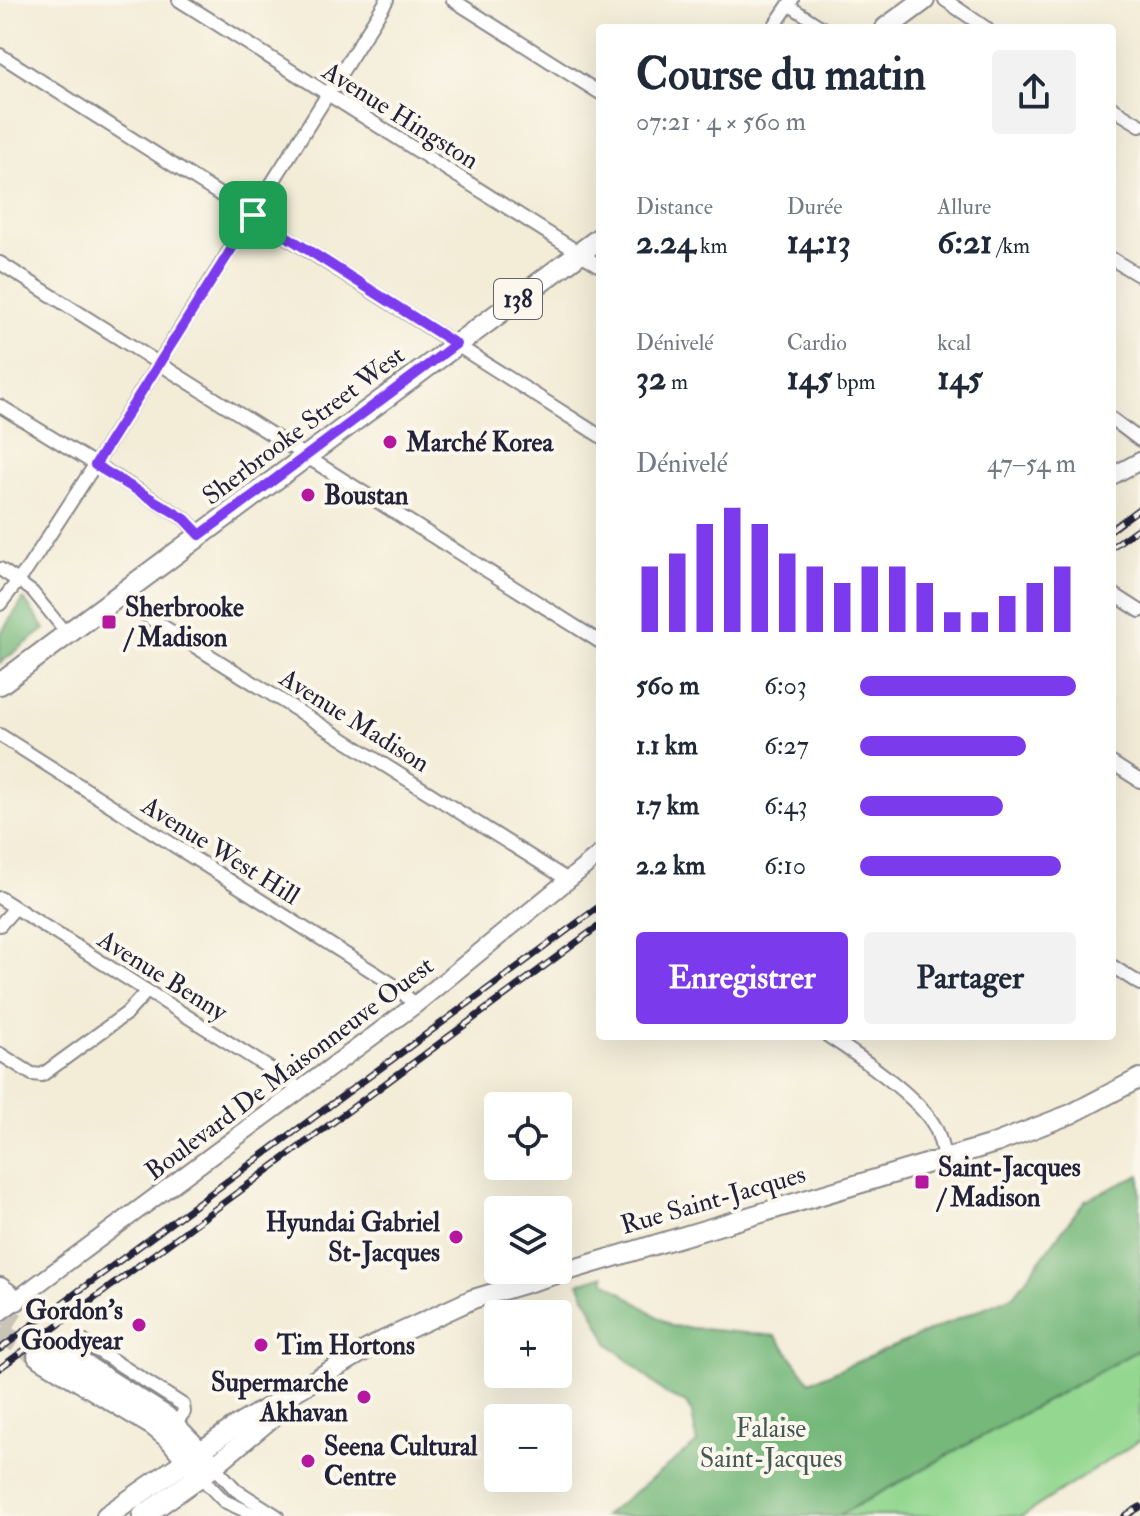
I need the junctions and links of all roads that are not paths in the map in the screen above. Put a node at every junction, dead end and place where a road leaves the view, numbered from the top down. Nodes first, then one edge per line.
1 (179, 0) edge
2 (387, 0) edge
3 (453, 0) edge
4 (924, 0) edge
5 (945, 0) edge
6 (786, 2) edge
7 (775, 24) edge
8 (818, 24) edge
9 (891, 24) edge
10 (980, 24) edge
11 (0, 55) edge
12 (596, 90) edge
13 (328, 95) junction
14 (1116, 110) edge
15 (1140, 125) edge
16 (253, 215) junction
17 (596, 241) edge
18 (579, 253) junction
19 (1116, 261) edge
20 (0, 263) edge
21 (596, 264) edge
22 (1140, 276) edge
23 (456, 344) junction
24 (159, 364) junction
25 (0, 406) edge
26 (1116, 422) edge
27 (596, 433) edge
28 (1140, 440) edge
29 (306, 457) junction
30 (1140, 461) edge
31 (95, 465) junction
32 (1116, 474) edge
33 (200, 535) junction
34 (0, 569) edge
35 (18, 581) junction
36 (123, 593) junction
37 (1116, 596) edge
38 (0, 604) edge
39 (1140, 611) edge
40 (67, 634) junction
41 (596, 639) edge
42 (0, 684) edge
43 (0, 735) edge
44 (1116, 766) edge
45 (1140, 781) edge
46 (596, 857) edge
47 (568, 880) junction
48 (0, 898) edge
49 (15, 908) junction
50 (0, 925) edge
51 (1116, 969) edge
52 (1140, 984) edge
53 (147, 991) junction
54 (415, 1005) junction
55 (834, 1040) edge
56 (0, 1054) edge
57 (1140, 1078) edge
58 (300, 1091) junction
59 (945, 1159) junction
60 (5, 1300) edge
61 (81, 1340) dead end
62 (175, 1424) junction
63 (201, 1463) junction
64 (107, 1516) edge
65 (143, 1516) edge
66 (257, 1516) edge
67 (277, 1516) edge

1 - 13 street, Avenue Hingston
2 - 13 street
3 - 12 street
4 - 9 main road
5 - 10 street
6 - 7 street
6 - 8 street
11 - 16 street
13 - 16 street
13 - 18 street, Avenue Hingston
14 - 15 street
16 - 23 street
16 - 24 street
17 - 18 main road, Sherbrooke Street West / 138
18 - 21 street, Avenue Hingston
18 - 23 main road, Sherbrooke Street West / 138
19 - 22 street
20 - 24 street
23 - 27 street
23 - 29 main road, Sherbrooke Street West / 138
24 - 29 street
24 - 31 street
25 - 31 street
26 - 28 street
29 - 33 main road, Sherbrooke Street West / 138
29 - 41 street
30 - 32 street
31 - 33 street
31 - 35 street
33 - 36 main road, Sherbrooke Street West / 138
34 - 35 street
35 - 38 street
35 - 40 street
36 - 40 main road, Sherbrooke Street West / 138
36 - 47 street, Avenue Madison
37 - 39 street
40 - 42 main road, Sherbrooke Street West / 138
43 - 54 street, Avenue West Hill
44 - 45 street
46 - 47 street, Boulevard De Maisonneuve Ouest
47 - 54 street, Boulevard De Maisonneuve Ouest
48 - 49 street, Avenue Benny
49 - 50 street
49 - 53 street, Avenue Benny
51 - 52 street
53 - 56 street
53 - 58 street, Avenue Benny
54 - 58 street, Boulevard De Maisonneuve Ouest
55 - 59 street
57 - 59 main road, Rue Saint-Jacques
58 - 60 street, Boulevard De Maisonneuve Ouest
59 - 63 main road, Rue Saint-Jacques
61 - 62 street
62 - 63 main road
62 - 63 main road
63 - 64 main road, Rue Saint-Jacques
63 - 65 main road, Rue Saint-Jacques
63 - 66 street
63 - 67 street

